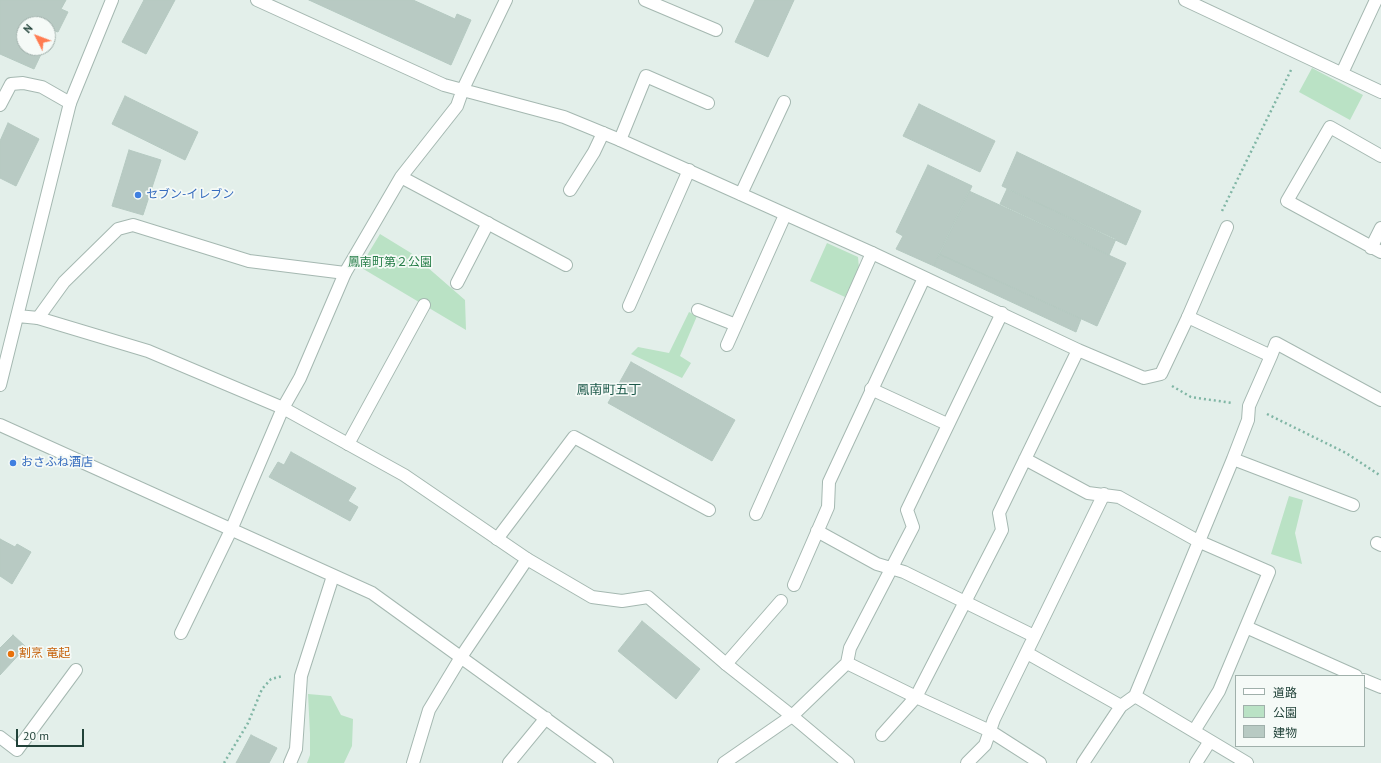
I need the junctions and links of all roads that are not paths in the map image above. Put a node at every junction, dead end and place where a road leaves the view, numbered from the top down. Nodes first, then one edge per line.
1 (112, 0) edge
2 (257, 0) edge
3 (506, 0) edge
4 (644, 0) edge
5 (1376, 0) edge
6 (1193, 2) edge
7 (716, 30) dead end
8 (1342, 73) junction
9 (463, 89) junction
10 (1381, 92) edge
11 (784, 102) dead end
12 (70, 103) junction
13 (708, 103) dead end
14 (0, 105) edge
15 (603, 133) junction
16 (620, 140) junction
17 (1381, 156) edge
18 (689, 170) junction
19 (401, 177) junction
20 (570, 190) dead end
21 (741, 194) junction
22 (784, 215) junction
23 (488, 223) junction
24 (1226, 227) road end
25 (1381, 228) edge
26 (1376, 250) edge
27 (872, 253) junction
28 (566, 265) dead end
29 (345, 273) junction
30 (924, 278) junction
31 (457, 283) dead end
32 (424, 305) dead end
33 (629, 306) dead end
34 (698, 310) dead end
35 (1002, 313) junction
36 (18, 316) junction
37 (1188, 317) junction
38 (38, 318) junction
39 (736, 325) junction
40 (727, 345) dead end
41 (1078, 350) junction
42 (1271, 356) junction
43 (0, 385) edge
44 (871, 389) junction
45 (1381, 400) edge
46 (283, 408) junction
47 (947, 424) junction
48 (0, 425) edge
49 (348, 444) junction
50 (1025, 459) junction
51 (1234, 459) junction
52 (1104, 494) junction
53 (1353, 505) dead end
54 (709, 510) dead end
55 (756, 514) dead end
56 (231, 530) junction
57 (817, 531) junction
58 (497, 539) junction
59 (1198, 542) junction
60 (527, 559) junction
61 (890, 568) junction
62 (333, 576) junction
63 (794, 585) dead end
64 (966, 600) junction
65 (782, 601) dead end
66 (1246, 627) junction
67 (181, 633) dead end
68 (1034, 636) junction
69 (1027, 653) junction
70 (461, 657) junction
71 (846, 663) junction
72 (726, 664) junction
73 (76, 670) dead end
74 (1354, 675) edge
75 (1365, 680) edge
76 (1381, 688) edge
77 (1135, 696) junction
78 (916, 697) junction
79 (1121, 706) junction
80 (792, 716) junction
81 (546, 718) junction
82 (990, 731) junction
83 (1194, 732) junction
84 (882, 735) dead end
85 (0, 737) edge
86 (1210, 741) junction
87 (290, 763) edge
88 (413, 763) edge
89 (509, 763) edge
90 (607, 763) edge
91 (724, 763) edge
92 (848, 763) edge
93 (967, 763) edge
94 (1040, 763) edge
95 (1083, 763) edge
96 (1196, 763) edge
97 (1247, 763) edge

1 - 12 street
2 - 9 street
3 - 9 street
4 - 7 street
5 - 8 street
6 - 8 street
8 - 10 street
9 - 15 street
9 - 19 street
11 - 21 street
12 - 14 street
12 - 36 street
13 - 16 street
15 - 16 street
15 - 20 street
16 - 18 street
17 - 26 street
18 - 21 street
18 - 33 street
19 - 23 street
19 - 29 street
21 - 22 street
22 - 27 street
22 - 39 street
23 - 28 street
23 - 31 street
24 - 37 street
25 - 26 street
27 - 30 street
27 - 55 street
29 - 38 street
29 - 46 street
30 - 35 street
30 - 44 street
32 - 49 street
34 - 39 street
35 - 41 street
35 - 47 street
36 - 38 street
36 - 43 street
37 - 41 street
37 - 42 street
38 - 46 street
39 - 40 street
41 - 50 street
42 - 45 street
42 - 51 street
44 - 47 street
44 - 57 street
46 - 49 street
46 - 56 street
47 - 61 street
48 - 56 street
49 - 58 street
50 - 52 street
50 - 64 street
51 - 53 street
51 - 59 street
52 - 59 street
52 - 68 street
54 - 58 street
56 - 62 street
56 - 67 street
57 - 61 street
57 - 63 street
58 - 60 street
59 - 66 street
59 - 77 street
60 - 70 street
60 - 72 street
61 - 64 street
61 - 71 street
62 - 70 street
62 - 87 street
64 - 68 street
64 - 78 street
65 - 72 street
66 - 74 street
66 - 83 street
68 - 69 street
69 - 79 street
69 - 82 street
70 - 81 street
70 - 88 street
71 - 78 street
71 - 80 street
72 - 80 street
73 - 85 street
75 - 76 street
77 - 79 street
77 - 83 street
78 - 82 street
78 - 84 street
79 - 95 street
80 - 91 street
80 - 92 street
81 - 89 street
81 - 90 street
82 - 93 street
82 - 94 street
83 - 86 street
86 - 96 street
86 - 97 street

